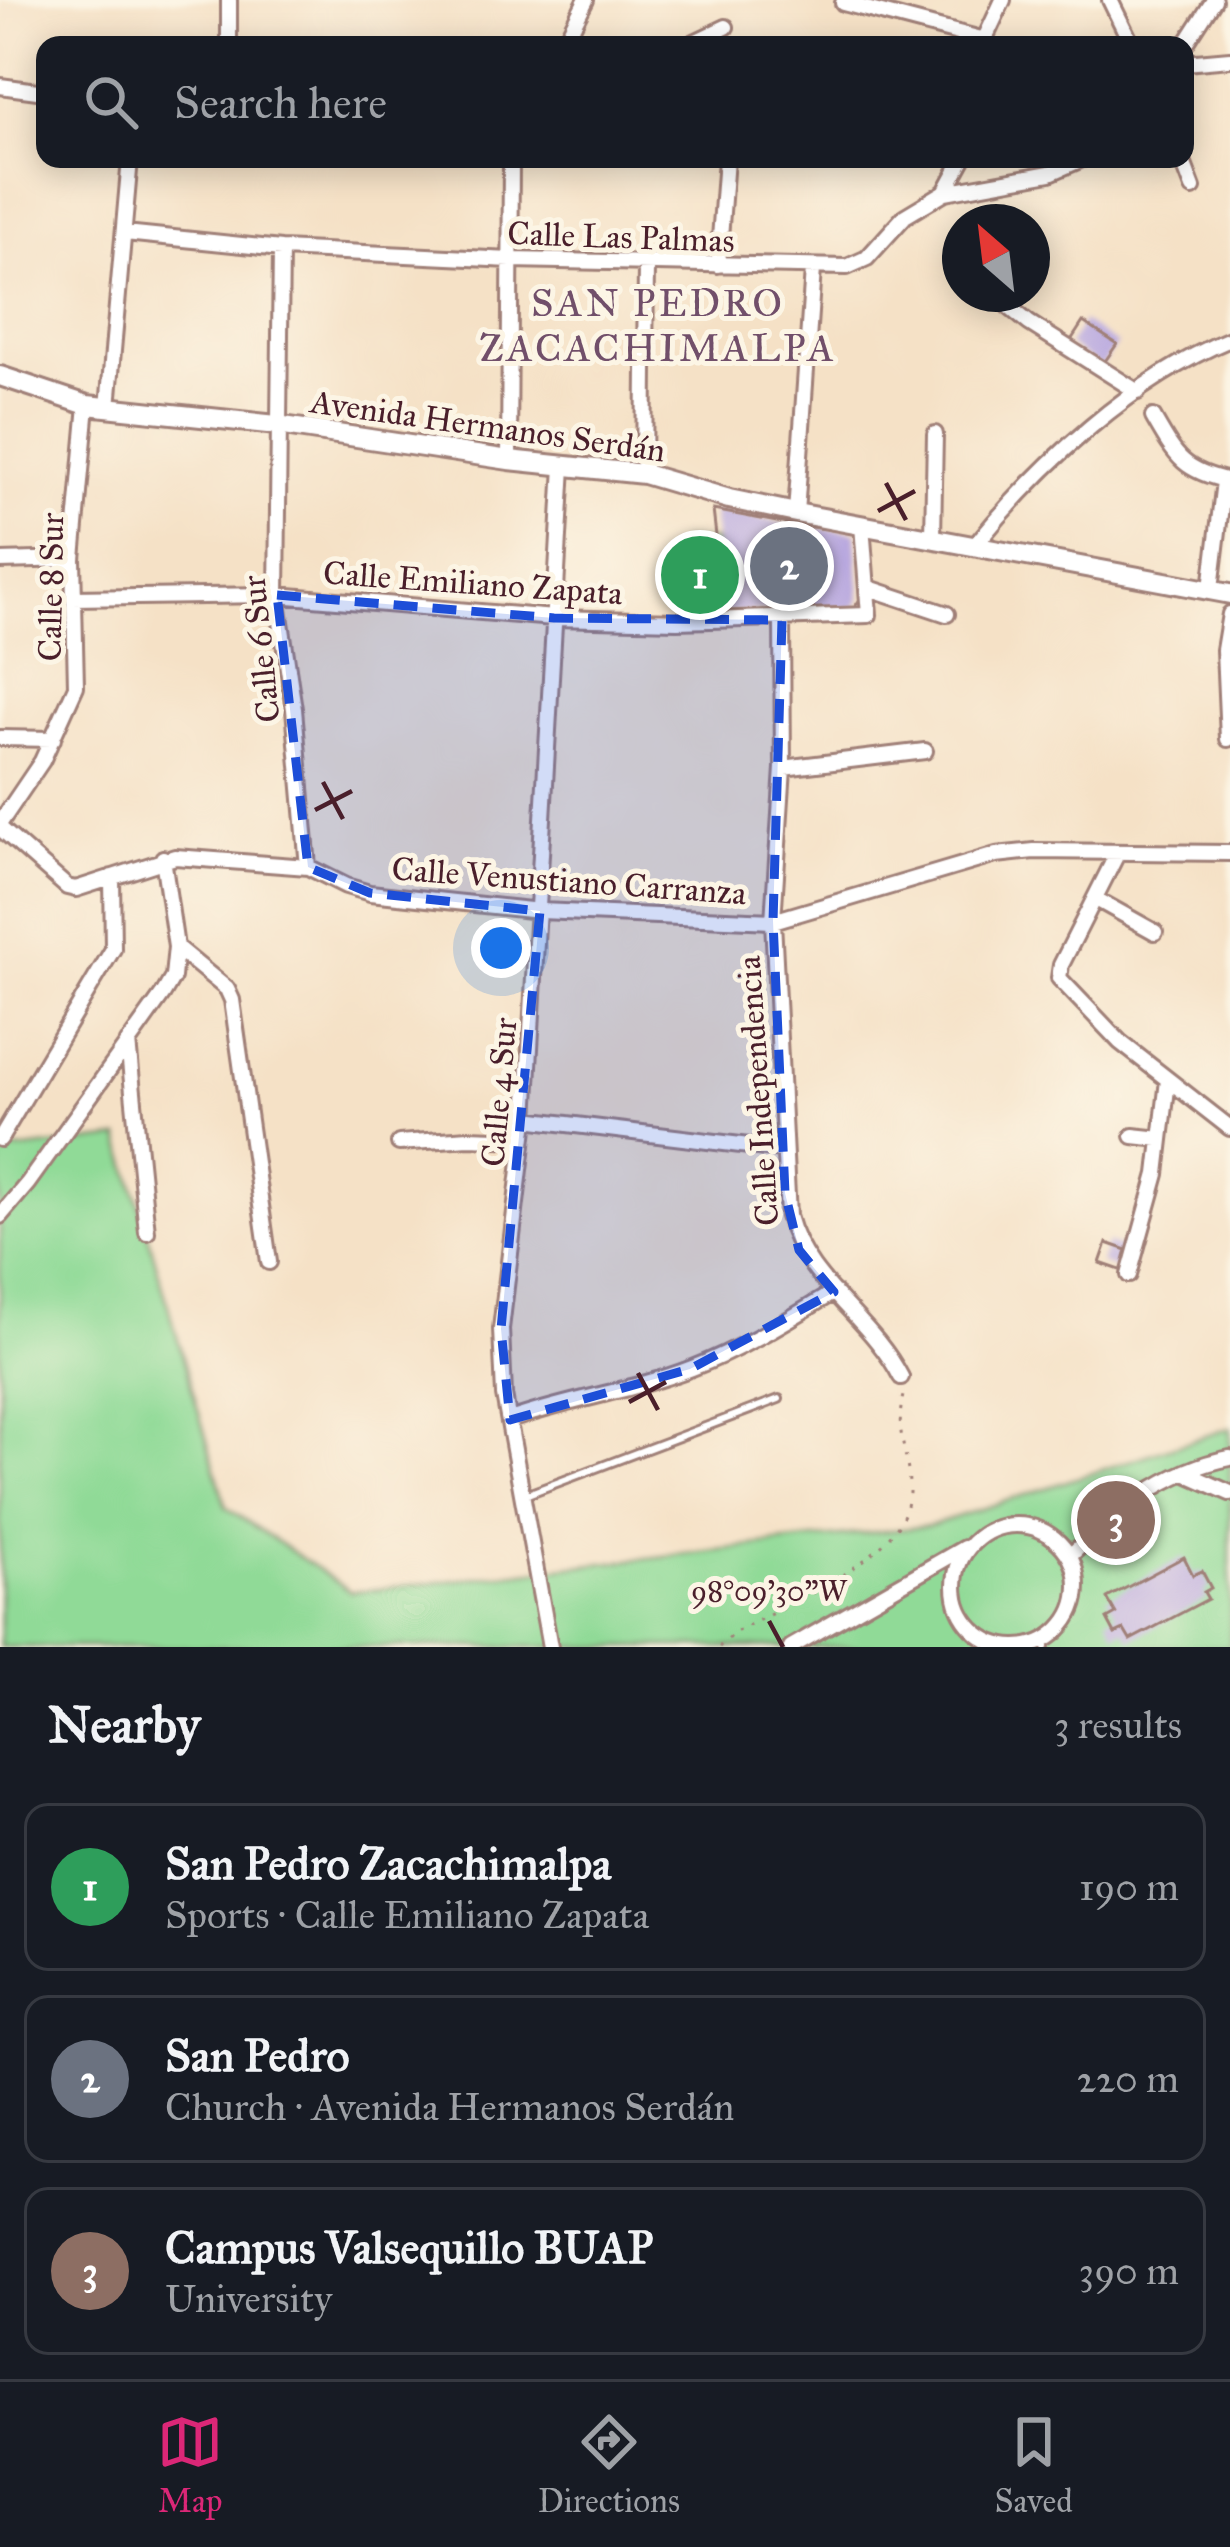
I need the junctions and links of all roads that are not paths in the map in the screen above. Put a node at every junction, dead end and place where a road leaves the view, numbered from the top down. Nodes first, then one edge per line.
1 (229, 0) edge
2 (586, 0) edge
3 (1003, 0) edge
4 (1110, 0) edge
5 (1214, 0) edge
6 (843, 3) dead end
7 (726, 27) dead end
8 (229, 36) edge
9 (568, 36) edge
10 (707, 36) edge
11 (959, 36) edge
12 (987, 36) edge
13 (1128, 36) edge
14 (1191, 36) edge
15 (1230, 59) edge
16 (1194, 62) edge
17 (0, 86) edge
18 (36, 91) edge
19 (129, 168) edge
20 (511, 168) edge
21 (726, 168) edge
22 (958, 168) edge
23 (1061, 168) edge
24 (1185, 168) edge
25 (1193, 188) dead end
26 (946, 191) junction
27 (125, 233) junction
28 (281, 249) junction
29 (512, 260) junction
30 (646, 265) junction
31 (718, 265) junction
32 (812, 269) junction
33 (1018, 312) edge
34 (1230, 339) edge
35 (0, 376) edge
36 (1138, 392) junction
37 (87, 405) junction
38 (108, 407) junction
39 (1153, 418) dead end
40 (277, 425) junction
41 (935, 434) dead end
42 (509, 460) junction
43 (563, 466) junction
44 (644, 474) junction
45 (1227, 481) edge
46 (796, 513) junction
47 (862, 525) junction
48 (933, 537) junction
49 (976, 544) junction
50 (73, 559) junction
51 (0, 560) edge
52 (869, 589) junction
53 (1220, 591) edge
54 (277, 595) junction
55 (73, 598) junction
56 (947, 614) dead end
57 (1230, 614) edge
58 (554, 618) junction
59 (782, 620) junction
60 (0, 738) edge
61 (53, 739) junction
62 (1228, 739) edge
63 (926, 751) dead end
64 (783, 768) junction
65 (0, 825) edge
66 (1230, 853) edge
67 (1117, 854) junction
68 (163, 858) junction
69 (308, 867) junction
70 (112, 877) junction
71 (1096, 899) junction
72 (540, 910) junction
73 (773, 921) junction
74 (1155, 932) dead end
75 (176, 947) junction
76 (128, 1042) junction
77 (1168, 1081) junction
78 (526, 1118) junction
79 (1230, 1128) edge
80 (1133, 1136) dead end
81 (0, 1139) edge
82 (1161, 1139) junction
83 (523, 1140) junction
84 (399, 1142) dead end
85 (782, 1150) junction
86 (0, 1216) edge
87 (147, 1232) dead end
88 (269, 1262) dead end
89 (1129, 1275) dead end
90 (834, 1292) junction
91 (901, 1377) road end
92 (779, 1399) dead end
93 (510, 1420) junction
94 (1230, 1458) edge
95 (1185, 1473) junction
96 (1230, 1493) edge
97 (525, 1496) junction
98 (969, 1545) junction
99 (1070, 1556) junction
100 (1045, 1644) edge
101 (550, 1647) edge
102 (791, 1647) edge

1 - 8 street
2 - 9 street
3 - 12 street
4 - 13 street
5 - 14 street
6 - 11 street
7 - 10 street
15 - 16 street
17 - 18 street
19 - 27 street
20 - 29 street
21 - 31 street
22 - 26 street
23 - 26 street, Calle Las Palmas
24 - 25 street
26 - 32 street, Calle Las Palmas
27 - 28 street, Calle Las Palmas
27 - 38 street
28 - 29 street, Calle Las Palmas
28 - 40 street, Calle 6 Sur
29 - 30 street, Calle Las Palmas
29 - 42 street
30 - 31 street, Calle Las Palmas
30 - 44 street
31 - 32 street, Calle Las Palmas
32 - 46 street
33 - 36 street
34 - 36 street
35 - 37 street, Avenida Hermanos Serdán
36 - 49 street
37 - 38 street, Avenida Hermanos Serdán
37 - 50 street, Calle 8 Sur
38 - 40 street, Avenida Hermanos Serdán
39 - 45 street
40 - 42 street, Avenida Hermanos Serdán
40 - 54 street, Calle 6 Sur
41 - 48 street
42 - 43 street, Avenida Hermanos Serdán
43 - 44 street, Avenida Hermanos Serdán
43 - 58 street, Calle 4 Sur
44 - 46 street, Avenida Hermanos Serdán
45 - 53 street
46 - 47 street, Avenida Hermanos Serdán
47 - 48 street, Avenida Hermanos Serdán
47 - 52 street
48 - 49 street, Avenida Hermanos Serdán
49 - 53 street, Avenida Hermanos Serdán
50 - 51 street
50 - 55 street, Calle 8 Sur
52 - 56 street
52 - 59 street, Calle Emiliano Zapata
54 - 55 street, Calle Emiliano Zapata
54 - 58 street, Calle Emiliano Zapata
54 - 69 street, Calle 6 Sur
55 - 61 street, Calle 8 Sur
57 - 62 street
58 - 59 street, Calle Emiliano Zapata
58 - 72 street, Calle 4 Sur
59 - 64 street, Calle Independencia
60 - 61 street
61 - 65 street, Calle 8 Sur
63 - 64 street
64 - 73 street, Calle Independencia
65 - 70 street, Calle Venustiano Carranza
66 - 67 street, Calle Venustiano Carranza
67 - 71 street
67 - 73 street, Calle Venustiano Carranza
68 - 69 street, Calle Venustiano Carranza
68 - 70 street, Calle Venustiano Carranza
68 - 75 street
69 - 72 street, Calle Venustiano Carranza
70 - 81 street
71 - 74 street
71 - 77 street
72 - 73 street, Calle Venustiano Carranza
72 - 78 street, Calle 4 Sur
73 - 85 street, Calle Independencia
75 - 76 street
75 - 88 street
76 - 86 street
76 - 87 street
77 - 79 street
77 - 82 street
78 - 83 street, Calle 4 Sur
78 - 85 street
80 - 82 street
82 - 89 street
83 - 84 street
83 - 93 street, Calle 4 Sur
85 - 90 street, Calle Independencia
90 - 91 street, Calle Independencia
90 - 93 street
92 - 97 lane
93 - 97 street, Calle 4 Sur
94 - 95 street
95 - 96 street
95 - 99 street
97 - 101 street, Calle 4 Sur
98 - 99 street
98 - 100 street
98 - 102 street
99 - 100 street

